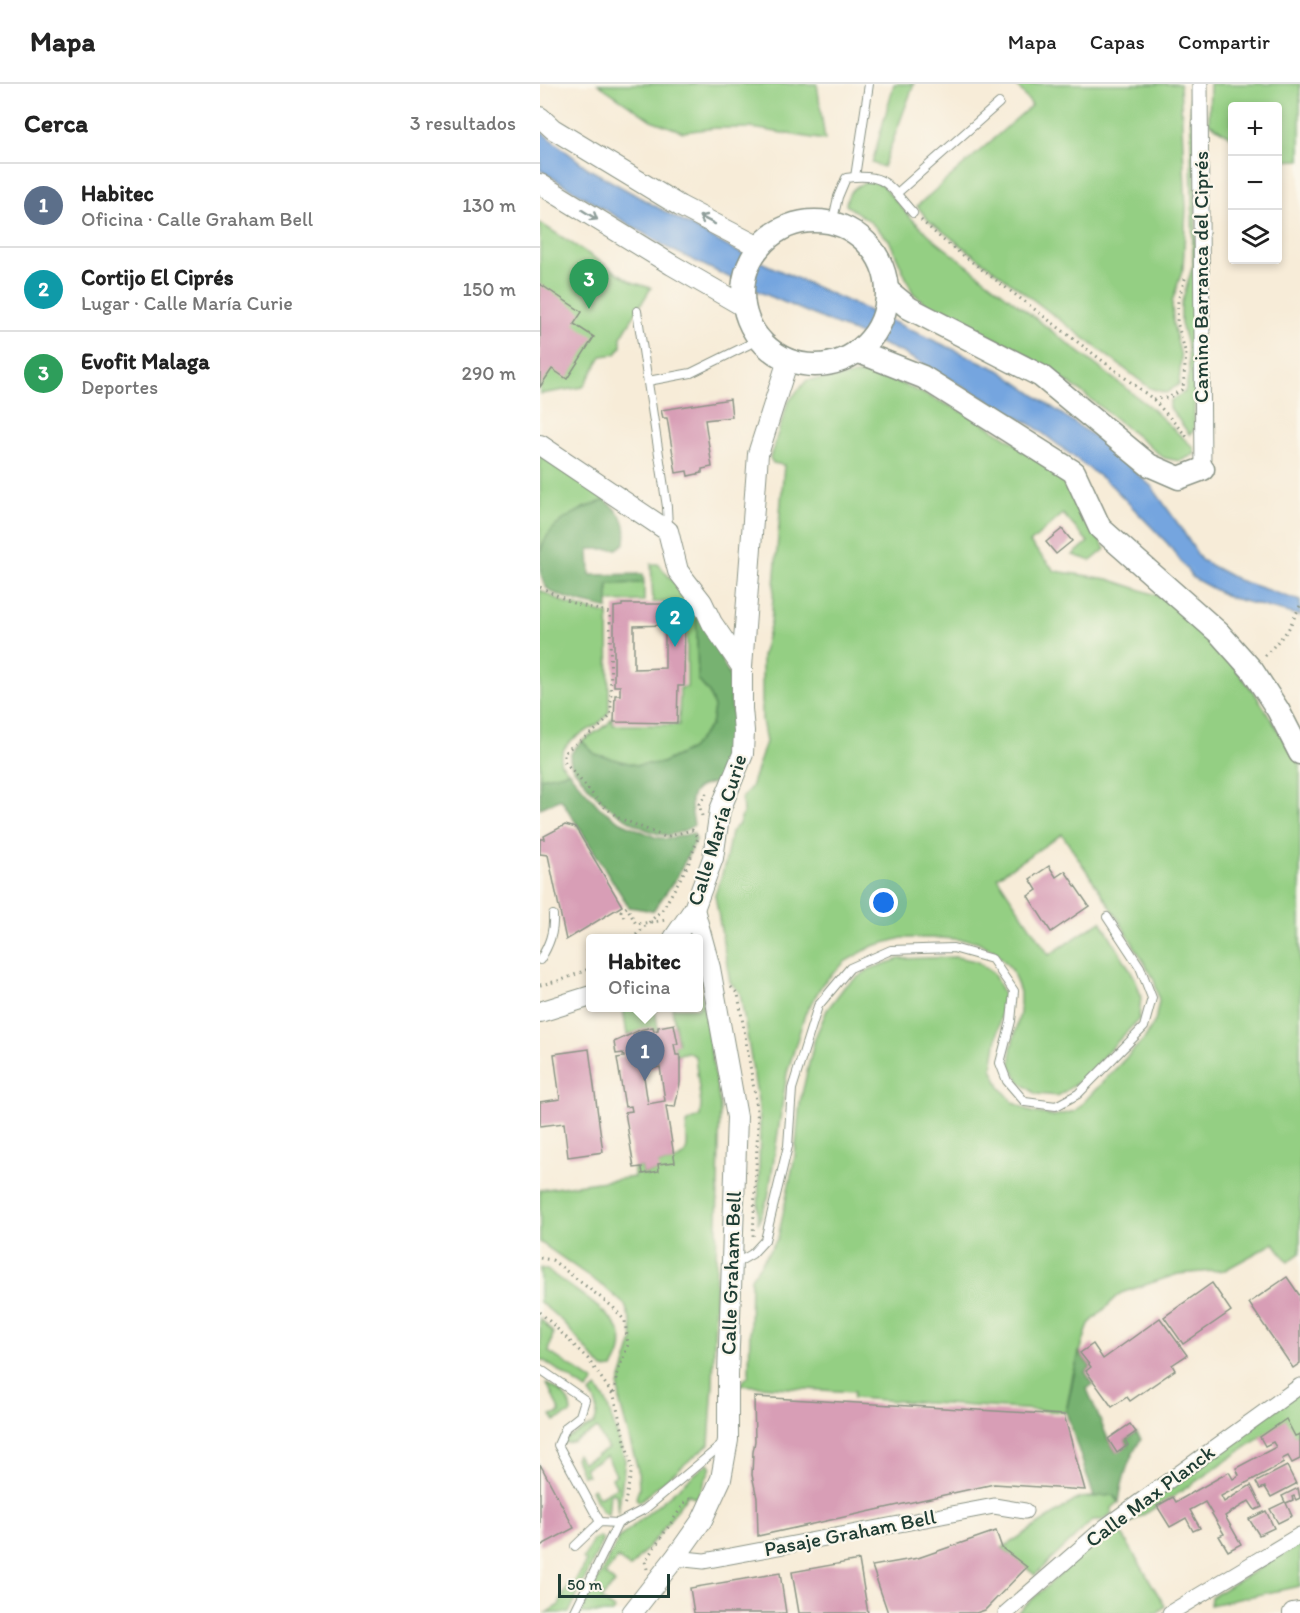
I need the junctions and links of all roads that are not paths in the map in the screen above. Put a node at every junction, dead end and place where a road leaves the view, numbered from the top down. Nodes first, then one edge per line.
1 (869, 84) edge
2 (1200, 84) edge
3 (999, 103) dead end
4 (540, 117) edge
5 (855, 177) junction
6 (540, 184) edge
7 (896, 194) junction
8 (913, 213) road end
9 (832, 224) junction
10 (759, 247) junction
11 (887, 290) junction
12 (743, 306) junction
13 (637, 311) dead end
14 (760, 339) junction
15 (857, 351) junction
16 (788, 360) junction
17 (648, 381) junction
18 (540, 445) edge
19 (1203, 459) joint
20 (668, 531) junction
21 (742, 667) junction
22 (1300, 753) edge
23 (694, 909) junction
24 (553, 915) dead end
25 (1107, 917) dead end
26 (677, 934) edge
27 (701, 934) edge
28 (703, 942) edge
29 (540, 960) edge
30 (586, 997) edge
31 (541, 1009) edge
32 (732, 1266) junction
33 (540, 1369) edge
34 (1300, 1386) edge
35 (728, 1440) junction
36 (1025, 1511) dead end
37 (600, 1522) junction
38 (618, 1523) junction
39 (1300, 1535) edge
40 (575, 1545) dead end
41 (675, 1558) junction
42 (1300, 1612) edge
43 (574, 1613) edge
44 (632, 1613) edge
45 (1006, 1613) edge
46 (1170, 1613) edge
47 (1293, 1613) edge

1 - 5 lane
2 - 19 street, Camino Barranca del Ciprés
3 - 7 lane
10 -> 4 street
5 - 7 lane
5 - 9 lane
6 -> 12 street
7 - 8 lane
9 - 10 main road
9 - 11 main road
10 - 12 main road
11 - 15 main road
11 - 19 main road
12 - 14 main road
13 - 17 lane
14 - 16 main road
14 - 17 lane
15 - 16 main road
15 - 22 main road
16 - 21 street, Calle María Curie
17 - 20 lane
18 - 20 street
20 - 21 street
21 - 23 street, Calle María Curie
23 - 26 street, Calle María Curie
23 - 27 street, Calle Graham Bell
24 - 29 lane
25 - 32 lane
28 - 32 street, Calle Graham Bell
30 - 31 street
32 - 35 street, Calle Graham Bell
33 - 37 lane
34 - 45 street, Calle Max Planck
35 - 38 lane
35 - 41 street, Calle Graham Bell
36 - 41 street, Pasaje Graham Bell
37 - 38 lane
37 - 40 lane
38 - 43 lane
39 - 46 street
41 - 44 street, Calle Graham Bell
42 - 47 street

